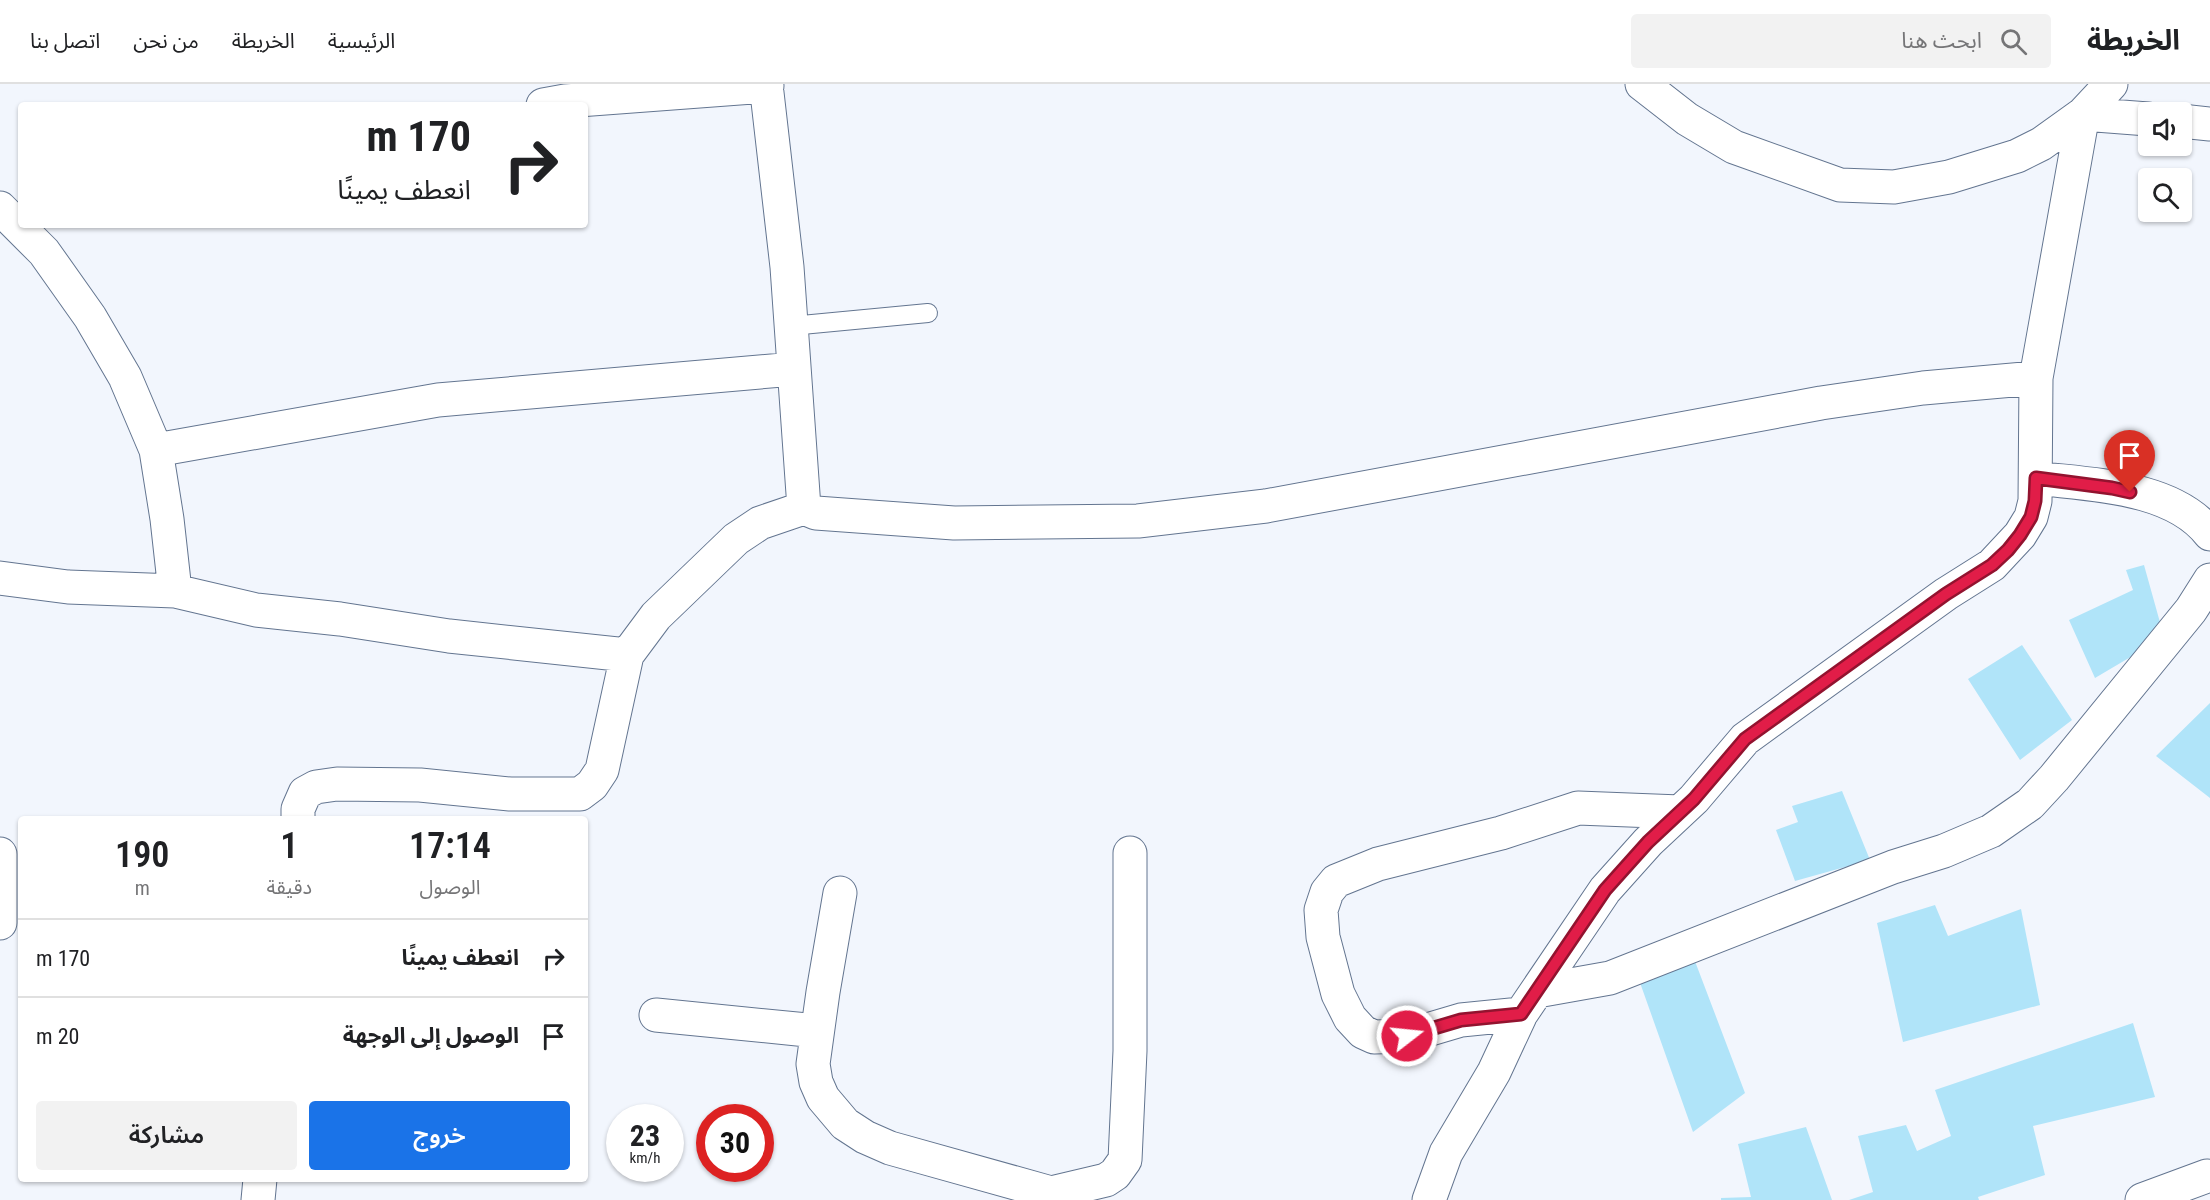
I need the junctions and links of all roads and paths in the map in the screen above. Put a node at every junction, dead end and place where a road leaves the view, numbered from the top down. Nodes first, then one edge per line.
1 (1642, 84) edge
2 (2111, 84) edge
3 (767, 85) edge
4 (557, 97) edge
5 (2084, 114) junction
6 (2138, 118) edge
7 (2192, 123) edge
8 (2210, 124) edge
9 (0, 208) edge
10 (18, 226) edge
11 (20, 228) edge
12 (928, 313) dead end
13 (791, 326) junction
14 (794, 369) junction
15 (2036, 378) junction
16 (156, 450) junction
17 (2036, 478) junction
18 (804, 508) junction
19 (2210, 534) edge
20 (0, 578) edge
21 (2210, 580) edge
22 (175, 591) junction
23 (627, 655) junction
24 (1680, 812) junction
25 (298, 816) edge
26 (1130, 853) dead end
27 (0, 854) edge
28 (840, 893) dead end
29 (0, 923) edge
30 (1529, 1002) junction
31 (656, 1015) dead end
32 (818, 1031) junction
33 (2207, 1176) dead end
34 (260, 1182) edge
35 (1050, 1196) edge
36 (258, 1200) edge
37 (1429, 1200) edge
38 (2142, 1200) edge

1 - 5 street
2 - 5 street
3 - 4 street
3 - 13 street
5 - 6 street
5 - 15 street
7 - 8 street
9 - 10 street
11 - 16 street
12 - 13 lane
13 - 14 street
14 - 16 street
14 - 18 street
15 - 17 street
15 - 18 street
16 - 22 street
17 - 19 street
17 - 24 street
18 - 23 street
20 - 22 street
21 - 30 street
22 - 23 street
23 - 25 street
24 - 30 street
24 - 30 street
26 - 35 street
27 - 29 street
28 - 32 street
30 - 37 street
31 - 32 street
32 - 35 street
33 - 38 street
34 - 36 street

